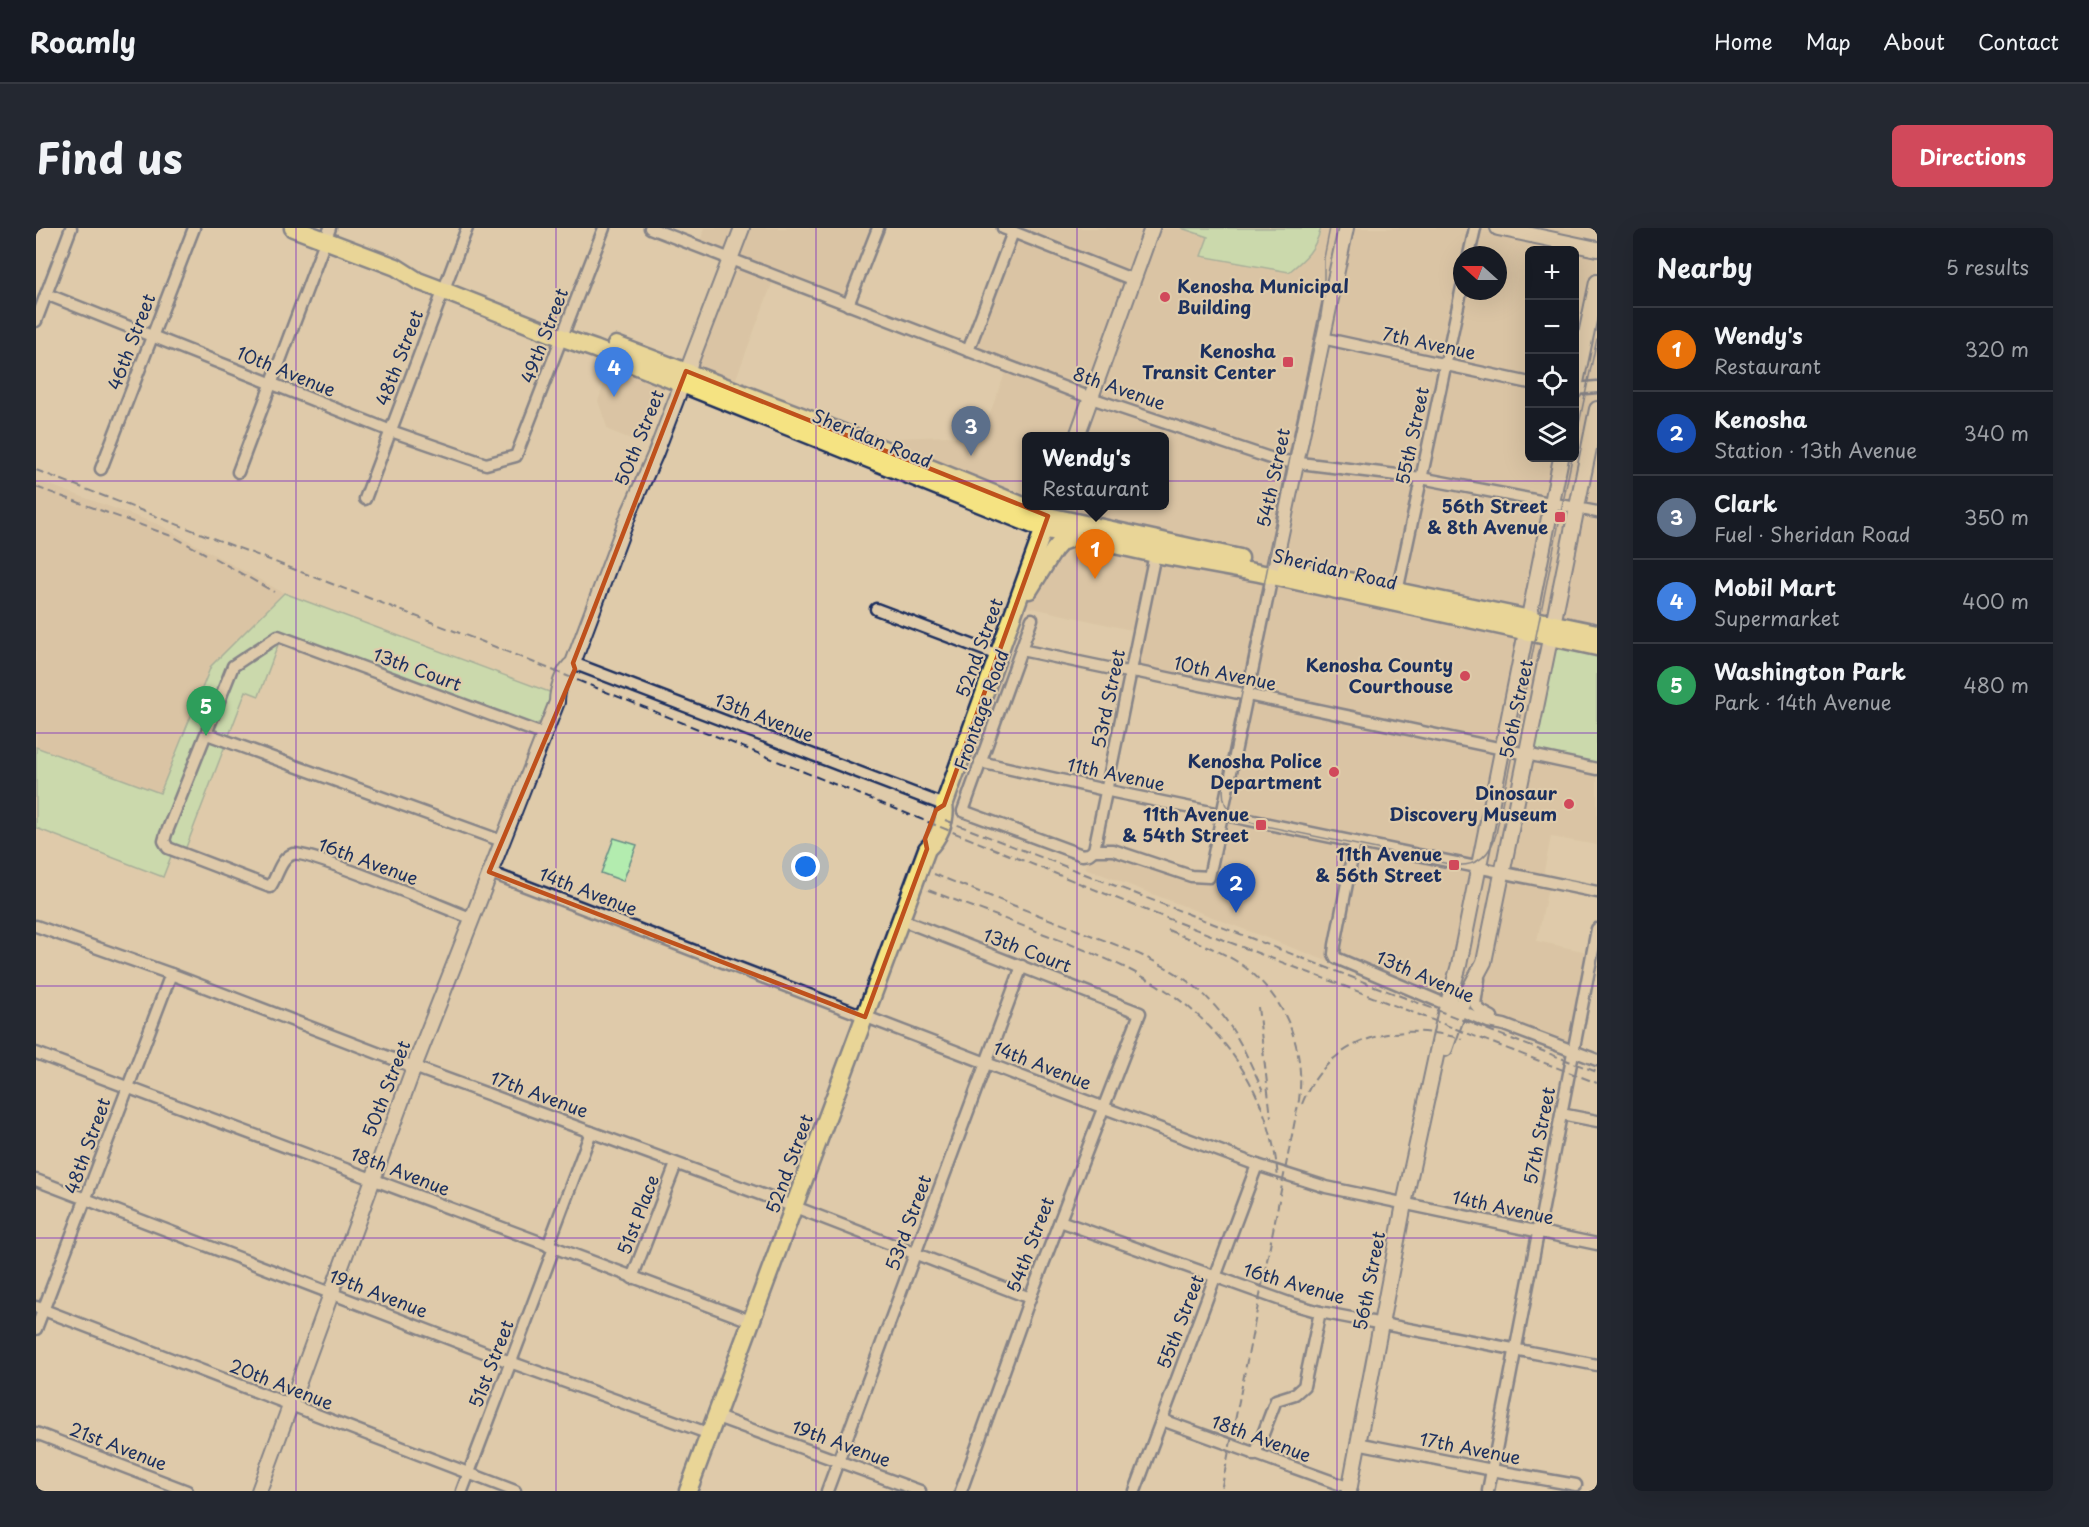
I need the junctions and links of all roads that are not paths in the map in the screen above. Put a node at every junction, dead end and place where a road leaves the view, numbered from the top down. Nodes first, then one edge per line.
1 (71, 228) edge
2 (194, 228) edge
3 (293, 228) edge
4 (467, 228) edge
5 (604, 228) edge
6 (650, 228) edge
7 (742, 228) edge
8 (878, 228) edge
9 (1152, 228) edge
10 (1346, 228) edge
11 (1475, 228) edge
12 (1498, 228) edge
13 (1008, 230) edge
14 (328, 234) edge
15 (1471, 246) edge
16 (1597, 249) edge
17 (730, 259) junction
18 (1134, 280) junction
19 (1597, 282) edge
20 (445, 286) junction
21 (46, 294) junction
22 (1459, 300) edge
23 (848, 304) junction
24 (36, 321) edge
25 (564, 333) junction
26 (152, 336) junction
27 (1322, 338) junction
28 (968, 351) junction
29 (1445, 365) junction
30 (1579, 370) edge
31 (684, 377) junction
32 (1525, 383) edge
33 (272, 384) junction
34 (1597, 387) edge
35 (1579, 389) edge
36 (1091, 398) junction
37 (1597, 409) edge
38 (391, 431) junction
39 (1078, 432) edge
40 (516, 456) joint
41 (1295, 462) junction
42 (1559, 462) edge
43 (100, 469) dead end
44 (238, 472) dead end
45 (1421, 478) junction
46 (365, 499) dead end
47 (1551, 502) junction
48 (1022, 507) edge
49 (1576, 507) junction
50 (1030, 510) edge
51 (1597, 512) edge
52 (1048, 517) edge
53 (1074, 537) junction
54 (1155, 554) junction
55 (1273, 571) junction
56 (1397, 592) junction
57 (876, 609) dead end
58 (1013, 616) junction
59 (1032, 619) dead end
60 (1527, 625) junction
61 (1551, 630) junction
62 (1597, 633) edge
63 (1597, 647) edge
64 (1021, 650) junction
65 (998, 655) junction
66 (573, 663) junction
67 (1132, 672) junction
68 (1247, 695) junction
69 (207, 734) junction
70 (545, 735) junction
71 (1501, 749) junction
72 (1526, 754) junction
73 (980, 762) junction
74 (1597, 769) edge
75 (1106, 790) junction
76 (944, 805) junction
77 (1222, 813) junction
78 (502, 841) junction
79 (1356, 842) junction
80 (1094, 850) junction
81 (1476, 868) junction
82 (489, 872) junction
83 (1502, 873) junction
84 (1597, 892) edge
85 (471, 918) junction
86 (902, 920) junction
87 (36, 926) edge
88 (1597, 929) edge
89 (1022, 966) junction
90 (1480, 972) junction
91 (171, 974) junction
92 (1453, 1006) junction
93 (1140, 1013) joint
94 (865, 1017) junction
95 (1504, 1025) junction
96 (1574, 1051) junction
97 (36, 1053) edge
98 (1597, 1060) edge
99 (985, 1063) junction
100 (414, 1067) junction
101 (127, 1087) junction
102 (1103, 1107) junction
103 (1561, 1114) junction
104 (1597, 1121) edge
105 (591, 1132) junction
106 (676, 1164) junction
107 (1257, 1165) junction
108 (372, 1179) junction
109 (36, 1180) edge
110 (87, 1198) junction
111 (1404, 1204) junction
112 (795, 1207) junction
113 (1060, 1221) junction
114 (1537, 1233) junction
115 (1597, 1244) edge
116 (551, 1247) junction
117 (915, 1254) junction
118 (1216, 1277) junction
119 (632, 1278) junction
120 (330, 1293) junction
121 (1030, 1298) junction
122 (39, 1308) edge
123 (1320, 1312) junction
124 (753, 1322) junction
125 (1380, 1323) junction
126 (36, 1329) edge
127 (1517, 1350) junction
128 (510, 1362) junction
129 (1597, 1365) edge
130 (290, 1406) junction
131 (717, 1417) junction
132 (1162, 1420) junction
133 (36, 1433) edge
134 (710, 1434) junction
135 (1357, 1443) junction
136 (1255, 1455) junction
137 (838, 1461) junction
138 (1492, 1470) junction
139 (469, 1473) junction
140 (1576, 1485) dead end
141 (1349, 1490) edge
142 (188, 1491) edge
143 (259, 1491) edge
144 (462, 1491) edge
145 (515, 1491) edge
146 (688, 1491) edge
147 (827, 1491) edge
148 (920, 1491) edge
149 (961, 1491) edge
150 (1135, 1491) edge
151 (1488, 1491) edge

1 - 21 street
2 - 26 street, 46th Street
3 - 14 main road, Sheridan Road
4 - 20 street, 48th Street
5 - 25 street, 49th Street
6 - 17 street, 8th Avenue
7 - 17 street, 50th Street
8 - 23 street
9 - 18 street
10 - 27 street, 54th Street
11 - 15 street
12 - 16 street
13 - 18 street
13 - 28 street
14 - 20 main road, Sheridan Road
14 - 33 street
17 - 23 street, 8th Avenue
17 - 31 street, 50th Street
18 - 36 street
19 - 30 street
20 - 25 main road, Sheridan Road
20 - 38 street, 48th Street
21 - 24 street
21 - 26 street, 10th Avenue
22 - 29 street, 55th Street
23 - 28 street, 8th Avenue
25 - 31 main road, Sheridan Road
25 - 40 street, 49th Street
26 - 33 street, 10th Avenue
26 - 43 street, 46th Street
27 - 29 street, 7th Avenue
27 - 41 street, 54th Street
28 - 36 street, 8th Avenue
29 - 32 street, 7th Avenue
29 - 45 street, 55th Street
31 - 48 main road, Sheridan Road
31 - 66 street, 50th Street
33 - 38 street, 10th Avenue
33 - 44 street
34 - 35 street
36 - 39 street
36 - 41 street, 8th Avenue
37 - 49 street, 56th Street
38 - 40 street, 10th Avenue
38 - 46 street, 48th Street
41 - 45 street, 8th Avenue
41 - 55 street, 54th Street
42 - 47 street, 56th Street
45 - 47 street, 8th Avenue
45 - 56 street, 55th Street
47 - 49 street, 8th Avenue
47 - 60 street, 56th Street
49 - 51 street, 8th Avenue
49 - 61 street, 56th Street
50 - 52 main road, Sheridan Road
52 - 53 main road, Sheridan Road
52 - 55 main road, Sheridan Road
52 - 58 main road, 52nd Street
53 - 54 main road, Sheridan Road
53 - 58 main road
54 - 55 main road, Sheridan Road
54 - 67 street, 53rd Street
55 - 56 main road, Sheridan Road
55 - 60 main road, Sheridan Road
55 - 68 street, 54th Street
56 - 60 main road, Sheridan Road
57 - 65 street
58 - 65 main road, 52nd Street
59 - 64 street, Frontage Road
60 - 61 main road, Sheridan Road
60 - 71 street, 56th Street
61 - 62 main road, Sheridan Road
61 - 63 main road, Sheridan Road
61 - 72 street, 56th Street
64 - 67 street, 10th Avenue
64 - 73 street, Frontage Road
65 - 76 main road, 52nd Street
66 - 70 street, 50th Street
66 - 76 street, 13th Avenue
67 - 68 street, 10th Avenue
67 - 75 street, 53rd Street
68 - 71 street, 10th Avenue
68 - 77 street, 54th Street
69 - 70 street, 13th Court
69 - 78 street
69 - 85 street, 16th Avenue
70 - 78 street, 50th Street
71 - 72 street, 10th Avenue
71 - 81 street, 56th Street
72 - 74 street, 10th Avenue
72 - 83 street, 56th Street
73 - 75 street, 11th Avenue
73 - 80 street, Frontage Road
75 - 77 street, 11th Avenue
75 - 80 street, 53rd Street
76 - 86 main road, 52nd Street
77 - 79 street, 11th Avenue
77 - 80 street, 54th Street
78 - 82 street, 50th Street
79 - 81 street, 11th Avenue
79 - 92 street, 13th Avenue
81 - 83 street, 11th Avenue
81 - 92 street, 56th Street
82 - 85 street, 50th Street
82 - 94 street, 14th Avenue
83 - 84 street, 11th Avenue
83 - 90 street, 56th Street
85 - 100 street, 50th Street
86 - 89 street, 13th Court
86 - 94 main road, 52nd Street
87 - 91 street, 17th Avenue
88 - 96 street, 57th Street
89 - 93 street, 13th Court
89 - 99 street, 53rd Street
90 - 92 street, 56th Street
90 - 95 street, 13th Avenue
91 - 100 street, 17th Avenue
91 - 101 street, 48th Street
92 - 95 street, 13th Avenue
92 - 111 street, 56th Street
93 - 102 street, 54th Street
94 - 99 street, 14th Avenue
94 - 112 main road, 52nd Street
95 - 96 street, 13th Avenue
96 - 98 street, 13th Avenue
96 - 103 street, 57th Street
97 - 101 street, 18th Avenue
99 - 102 street, 14th Avenue
99 - 117 street, 53rd Street
100 - 105 street, 17th Avenue
100 - 108 street, 50th Street
101 - 108 street, 18th Avenue
101 - 110 street, 48th Street
102 - 107 street, 14th Avenue
102 - 113 street, 54th Street
103 - 104 street
103 - 114 street, 57th Street
105 - 106 street, 17th Avenue
105 - 116 street, 51st Street
106 - 112 street, 17th Avenue
106 - 119 street, 51st Place
107 - 111 street, 14th Avenue
107 - 118 street, 55th Street
108 - 116 street, 18th Avenue
108 - 120 street, 50th Street
109 - 110 street, 19th Avenue
110 - 120 street, 19th Avenue
110 - 122 street, 48th Street
111 - 114 street, 14th Avenue
111 - 125 street, 56th Street
112 - 117 street, 17th Avenue
112 - 124 main road, 52nd Street
113 - 118 street, 16th Avenue
113 - 121 street, 54th Street
114 - 115 street, 14th Avenue
114 - 127 street, 57th Street
116 - 119 street, 18th Avenue
116 - 128 street, 51st Street
117 - 121 street, 17th Avenue
117 - 137 street, 53rd Street
118 - 123 street, 16th Avenue
118 - 132 street, 55th Street
119 - 124 street, 18th Avenue
120 - 128 street, 19th Avenue
120 - 130 street, 50th Street
121 - 149 street, 54th Street
122 - 126 street, 48th Street
122 - 130 street, 20th Avenue
123 - 125 street, 16th Avenue
123 - 136 street
124 - 131 main road, 52nd Street
125 - 127 street, 16th Avenue
125 - 135 street, 56th Street
127 - 129 street, 16th Avenue
127 - 138 street, 57th Street
128 - 134 street, 19th Avenue
128 - 139 street, 51st Street
130 - 139 street, 20th Avenue
130 - 143 street, 50th Street
131 - 134 main road, 52nd Street
131 - 137 street, 19th Avenue
132 - 136 street, 18th Avenue
132 - 150 street, 55th Street
133 - 142 street, 21st Avenue
134 - 146 main road, 52nd Street
135 - 138 street, 17th Avenue
135 - 141 street, 56th Street
136 - 141 street, 18th Avenue
137 - 147 street, 53rd Street
137 - 148 street, 19th Avenue
138 - 140 street, 17th Avenue
138 - 151 street, 57th Street
139 - 144 street, 51st Street
139 - 145 street, 20th Avenue

